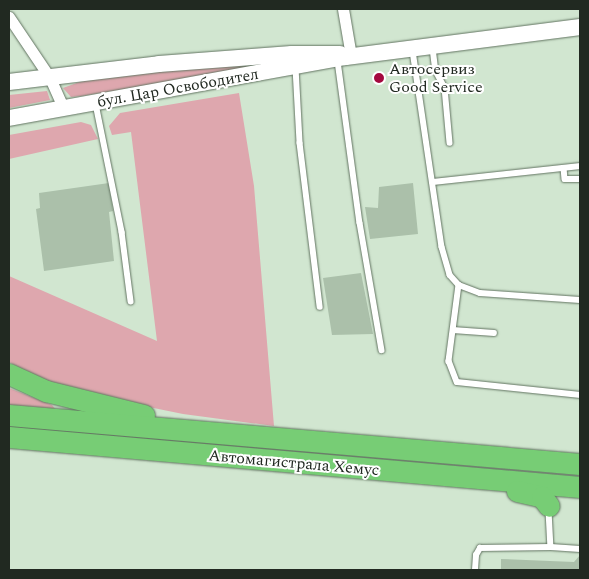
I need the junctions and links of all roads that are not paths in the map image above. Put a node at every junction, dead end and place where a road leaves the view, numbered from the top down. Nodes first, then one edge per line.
1 (343, 9) edge
2 (9, 17) edge
3 (580, 27) edge
4 (433, 46) junction
5 (413, 48) junction
6 (345, 58) junction
7 (296, 68) junction
8 (50, 78) junction
9 (9, 82) edge
10 (95, 102) junction
11 (63, 107) junction
12 (9, 118) edge
13 (450, 143) dead end
14 (580, 166) edge
15 (564, 168) junction
16 (580, 179) edge
17 (434, 182) junction
18 (459, 286) junction
19 (580, 300) edge
20 (130, 301) dead end
21 (320, 306) dead end
22 (453, 330) junction
23 (494, 333) dead end
24 (382, 350) dead end
25 (9, 374) edge
26 (580, 394) edge
27 (9, 415) edge
28 (208, 432) junction
29 (9, 438) edge
30 (116, 446) junction
31 (9, 451) edge
32 (456, 453) junction
33 (580, 455) edge
34 (580, 464) edge
35 (459, 476) junction
36 (580, 487) edge
37 (549, 506) joint
38 (551, 547) junction
39 (580, 548) edge
40 (475, 570) edge

1 - 6 street
2 - 8 street
3 - 4 main road, бул. Цар Освободител
4 - 5 main road, бул. Цар Освободител
4 - 13 lane
5 - 6 main road, бул. Цар Освободител
5 - 17 lane
6 - 7 main road, бул. Цар Освободител
6 - 8 main road, бул. Цар Освободител
6 - 24 lane
7 - 10 main road, бул. Цар Освободител
7 - 21 lane
8 - 9 main road, бул. Цар Освободител
8 - 11 street
10 - 11 main road, бул. Цар Освободител
10 - 20 lane
11 - 12 main road, бул. Цар Освободител
14 - 15 lane
15 - 16 lane
15 - 17 lane
17 - 18 lane
18 - 19 lane
18 - 22 lane
22 - 23 lane
22 - 26 lane
25 - 28 highway
27 - 28 highway, Автомагистрала Хемус
28 - 32 highway, Автомагистрала Хемус
29 - 30 highway, Автомагистрала Хемус
30 - 31 highway
30 - 35 highway, Автомагистрала Хемус
32 - 33 highway
32 - 34 highway, Автомагистрала Хемус
35 - 36 highway, Автомагистрала Хемус
35 - 37 highway
37 - 38 lane
38 - 39 lane
38 - 40 lane

